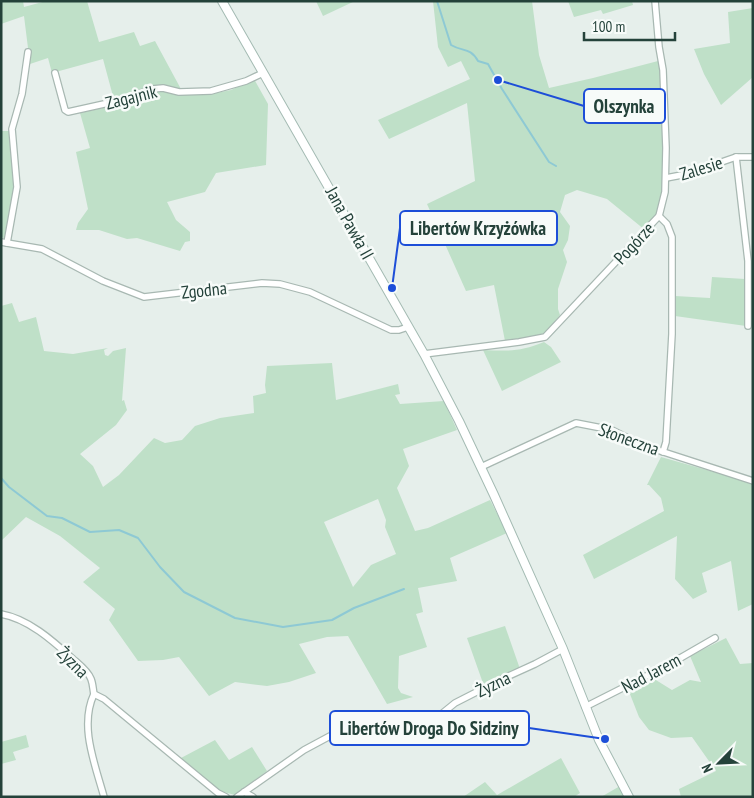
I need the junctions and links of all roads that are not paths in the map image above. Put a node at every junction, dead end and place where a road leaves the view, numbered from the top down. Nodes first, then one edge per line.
1 (222, 1) edge
2 (655, 1) edge
3 (28, 52) dead end
4 (55, 73) dead end
5 (263, 73) junction
6 (736, 157) junction
7 (753, 157) edge
8 (666, 178) junction
9 (659, 216) junction
10 (4, 242) edge
11 (748, 326) dead end
12 (408, 327) junction
13 (424, 354) junction
14 (664, 452) junction
15 (481, 466) junction
16 (753, 480) edge
17 (1, 614) edge
18 (715, 638) dead end
19 (563, 648) junction
20 (94, 694) junction
21 (585, 707) junction
22 (244, 792) junction
23 (104, 797) edge
24 (226, 797) edge
25 (237, 797) edge
26 (253, 797) edge
27 (629, 797) edge

1 - 5 street, Jana Pawła II
2 - 8 street, Pogórze
3 - 10 street
4 - 5 street, Zagajnik
5 - 12 street, Jana Pawła II
6 - 7 street, Zalesie
6 - 8 street, Zalesie
6 - 11 street, Zalesie
8 - 9 street, Pogórze
9 - 13 street, Pogórze
9 - 14 street
10 - 12 street, Zgodna
12 - 13 street, Jana Pawła II
13 - 15 street, Jana Pawła II
14 - 15 street, Słoneczna
14 - 16 street, Słoneczna
15 - 19 street, Jana Pawła II
17 - 20 street, Żyzna
18 - 21 street, Nad Jarem
19 - 21 street
19 - 22 street, Żyzna
20 - 23 street
20 - 24 street, Żyzna
21 - 27 street
22 - 25 street, Żyzna
22 - 26 street

